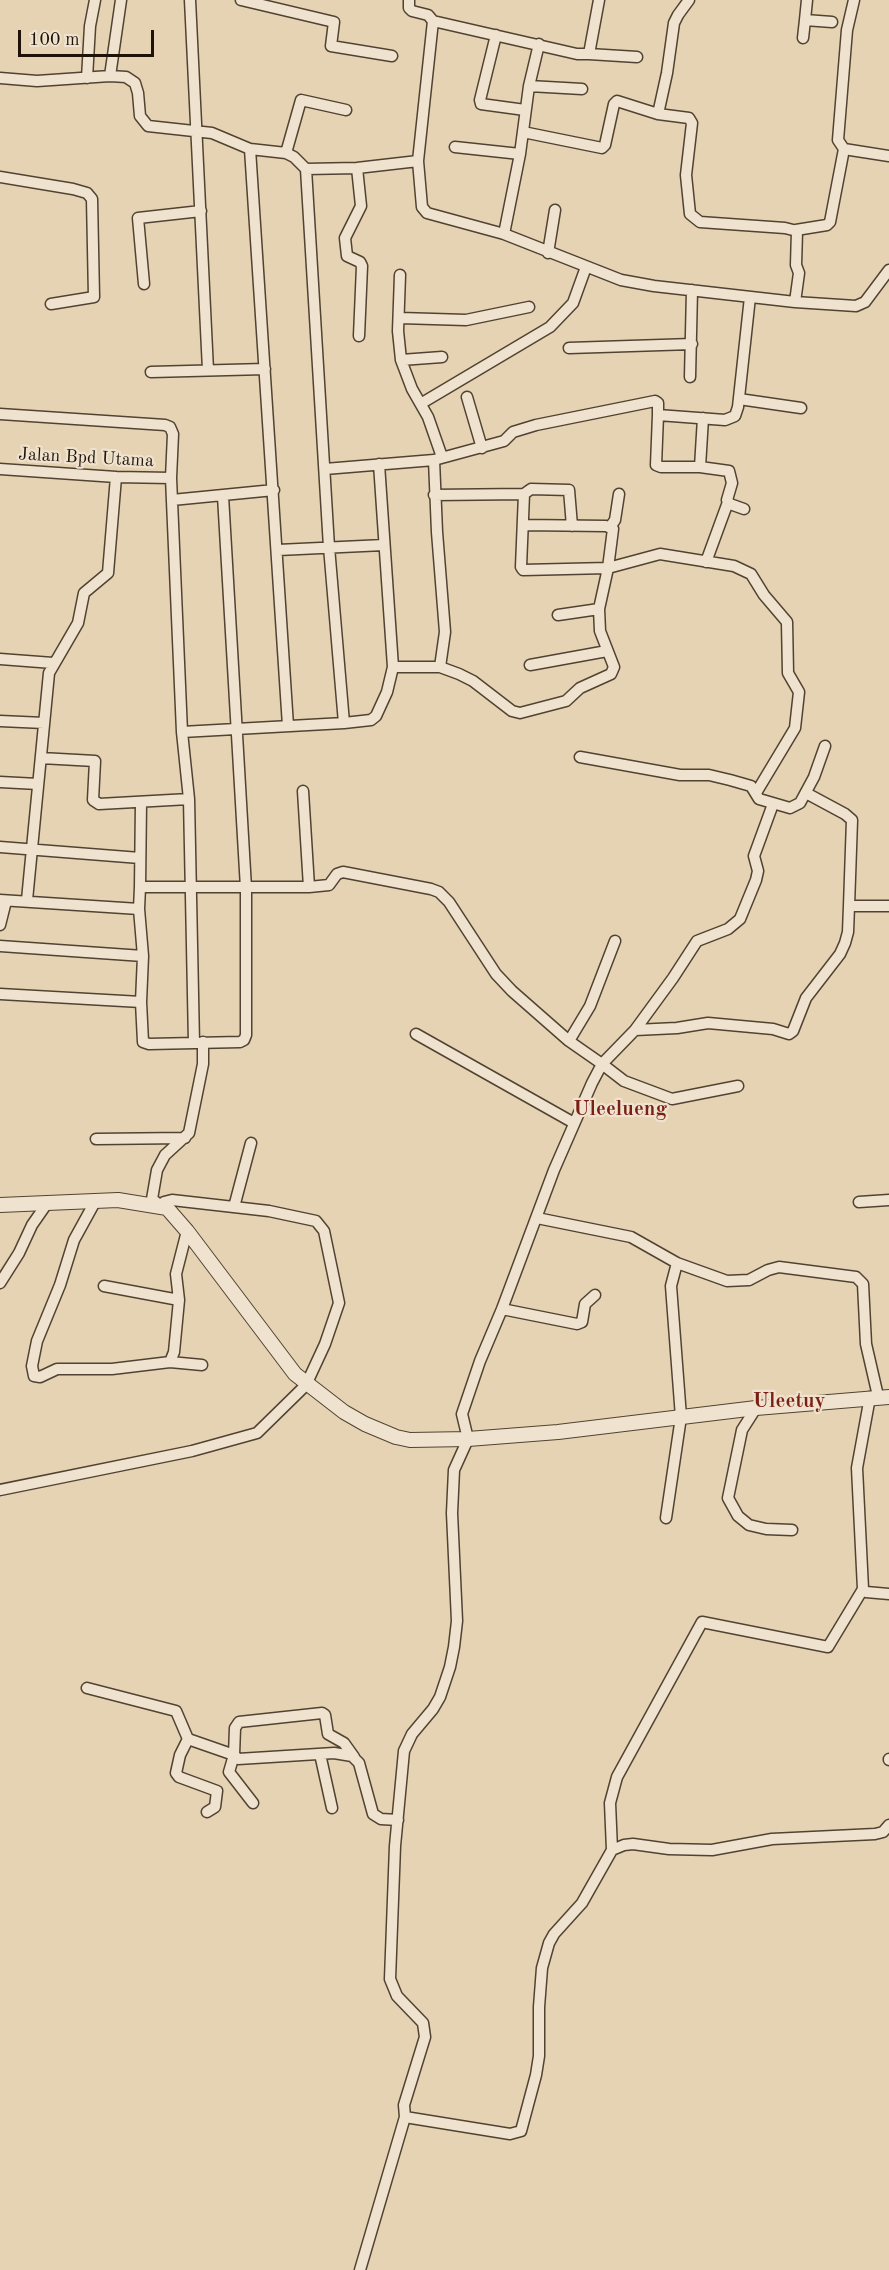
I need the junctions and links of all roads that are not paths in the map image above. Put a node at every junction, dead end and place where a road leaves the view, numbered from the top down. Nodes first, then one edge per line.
1 (95, 0) edge
2 (121, 0) edge
3 (190, 0) edge
4 (241, 0) edge
5 (409, 0) edge
6 (599, 0) edge
7 (689, 0) edge
8 (807, 0) edge
9 (854, 0) edge
10 (805, 20) junction
11 (433, 21) junction
12 (832, 22) dead end
13 (496, 35) junction
14 (803, 38) dead end
15 (539, 44) junction
16 (589, 54) junction
17 (392, 56) dead end
18 (637, 57) dead end
19 (110, 76) junction
20 (0, 78) edge
21 (87, 78) junction
22 (529, 86) junction
23 (582, 89) dead end
24 (346, 110) dead end
25 (525, 110) junction
26 (658, 114) junction
27 (196, 131) junction
28 (523, 132) junction
29 (455, 147) dead end
30 (250, 149) junction
31 (844, 149) junction
32 (286, 153) junction
33 (520, 154) junction
34 (889, 156) edge
35 (418, 162) junction
36 (357, 168) junction
37 (306, 169) junction
38 (0, 177) edge
39 (555, 210) dead end
40 (201, 211) junction
41 (796, 230) junction
42 (504, 234) junction
43 (548, 253) junction
44 (586, 267) junction
45 (889, 270) edge
46 (400, 275) dead end
47 (144, 284) dead end
48 (692, 290) junction
49 (750, 297) junction
50 (795, 302) junction
51 (51, 304) dead end
52 (529, 307) dead end
53 (400, 318) junction
54 (359, 336) dead end
55 (692, 344) junction
56 (569, 348) dead end
57 (442, 357) dead end
58 (401, 360) junction
59 (265, 369) junction
60 (208, 370) junction
61 (151, 372) dead end
62 (690, 377) dead end
63 (467, 397) dead end
64 (739, 399) junction
65 (422, 403) junction
66 (801, 408) dead end
67 (0, 414) edge
68 (658, 415) junction
69 (703, 418) junction
70 (482, 448) junction
71 (438, 458) junction
72 (379, 464) junction
73 (699, 467) junction
74 (325, 468) junction
75 (0, 469) edge
76 (116, 477) junction
77 (171, 478) junction
78 (274, 490) junction
79 (524, 494) junction
80 (434, 495) junction
81 (619, 495) dead end
82 (223, 496) junction
83 (172, 500) junction
84 (728, 502) junction
85 (744, 509) dead end
86 (523, 525) junction
87 (572, 526) junction
88 (610, 527) junction
89 (384, 545) junction
90 (328, 547) junction
91 (278, 550) junction
92 (706, 562) junction
93 (608, 568) junction
94 (599, 609) junction
95 (558, 615) dead end
96 (607, 651) junction
97 (0, 659) edge
98 (53, 663) junction
99 (530, 665) dead end
100 (393, 667) junction
101 (440, 667) junction
102 (0, 721) edge
103 (44, 723) junction
104 (344, 723) junction
105 (288, 726) junction
106 (236, 730) junction
107 (182, 732) junction
108 (825, 746) dead end
109 (579, 757) dead end
110 (41, 758) junction
111 (0, 782) edge
112 (38, 784) junction
113 (303, 791) dead end
114 (756, 793) junction
115 (806, 793) junction
116 (189, 800) junction
117 (141, 802) junction
118 (773, 804) junction
119 (0, 846) edge
120 (32, 849) junction
121 (140, 858) junction
122 (140, 887) junction
123 (309, 887) junction
124 (246, 888) junction
125 (192, 889) junction
126 (3, 900) edge
127 (27, 900) junction
128 (849, 906) junction
129 (889, 906) edge
130 (139, 909) junction
131 (0, 926) edge
132 (615, 941) dead end
133 (0, 946) edge
134 (143, 956) junction
135 (0, 994) edge
136 (141, 1002) junction
137 (635, 1030) junction
138 (416, 1034) dead end
139 (568, 1041) junction
140 (199, 1042) junction
141 (602, 1064) junction
142 (738, 1086) dead end
143 (574, 1123) junction
144 (185, 1138) junction
145 (96, 1139) dead end
146 (251, 1143) dead end
147 (96, 1200) junction
148 (889, 1200) edge
149 (48, 1202) junction
150 (859, 1202) dead end
151 (0, 1205) edge
152 (234, 1207) junction
153 (164, 1208) junction
154 (537, 1218) junction
155 (187, 1231) junction
156 (677, 1263) junction
157 (0, 1282) edge
158 (104, 1286) dead end
159 (595, 1295) dead end
160 (179, 1300) junction
161 (502, 1308) junction
162 (170, 1362) junction
163 (202, 1365) dead end
164 (306, 1385) junction
165 (879, 1397) edge
166 (756, 1408) junction
167 (681, 1417) junction
168 (468, 1439) junction
169 (0, 1490) edge
170 (666, 1518) dead end
171 (792, 1530) dead end
172 (863, 1589) junction
173 (889, 1594) edge
174 (87, 1688) dead end
175 (188, 1739) junction
176 (320, 1754) junction
177 (234, 1755) junction
178 (354, 1757) junction
179 (253, 1803) dead end
180 (332, 1808) dead end
181 (207, 1812) dead end
182 (398, 1820) junction
183 (889, 1825) edge
184 (612, 1834) junction
185 (624, 1845) junction
186 (612, 1850) junction
187 (405, 2117) junction
188 (360, 2270) edge

1 - 21 street
2 - 19 street
3 - 27 street
4 - 17 street
5 - 11 street
6 - 16 street
7 - 26 street
8 - 10 street
9 - 31 street
10 - 12 street
10 - 14 street
11 - 13 street
11 - 35 street
13 - 15 street
13 - 25 street
15 - 16 street
15 - 22 street
16 - 18 street
19 - 21 street
19 - 27 street
20 - 21 street
22 - 23 street
22 - 25 street
24 - 32 street
25 - 28 street
26 - 28 street
26 - 41 street
27 - 30 street
27 - 40 street
28 - 33 street
29 - 33 street
30 - 32 street
30 - 59 street
31 - 34 street
31 - 41 street
32 - 37 street
33 - 42 street
35 - 36 street
35 - 42 street
36 - 37 street
36 - 54 street
37 - 74 street
38 - 51 street
39 - 43 street
40 - 47 street
40 - 60 street
41 - 50 street
42 - 43 street
43 - 44 street
44 - 48 street
44 - 65 street
45 - 50 street
46 - 53 street
48 - 49 street
48 - 55 street
49 - 50 street
49 - 64 street
52 - 53 street
53 - 58 street
55 - 56 street
55 - 62 street
57 - 58 street
58 - 65 street
59 - 60 street
59 - 78 street
60 - 61 street
63 - 70 street
64 - 66 street
64 - 69 street
65 - 71 street
67 - 77 street
68 - 69 street
68 - 70 street
68 - 73 street
69 - 73 street
70 - 71 street
71 - 72 street
71 - 80 street
72 - 74 street
72 - 89 street
73 - 84 street
74 - 90 street
75 - 76 street, Jalan Bpd Utama
76 - 77 street, Jalan Bpd Utama
76 - 98 street
77 - 83 street
78 - 82 street
78 - 91 street
79 - 80 street
79 - 86 street
79 - 87 street
80 - 101 street
81 - 88 street
82 - 83 street
82 - 106 street
83 - 107 street
84 - 85 street
84 - 92 street
86 - 87 street
86 - 93 street
87 - 88 street
88 - 93 street
89 - 90 street
89 - 100 street
90 - 91 street
90 - 104 street
91 - 105 street
92 - 93 street
92 - 114 street
93 - 94 street
94 - 95 street
94 - 96 street
96 - 99 street
96 - 101 street
97 - 98 street
98 - 103 street
100 - 101 street
100 - 104 street
102 - 103 street
103 - 110 street
104 - 105 street
105 - 106 street
106 - 107 street
106 - 124 street
107 - 116 street
108 - 115 street
109 - 114 street
110 - 112 street
110 - 117 street
111 - 112 street
112 - 120 street
113 - 123 street
114 - 118 street
115 - 118 street
115 - 128 street
116 - 117 street
116 - 125 street
117 - 121 street
118 - 137 street
119 - 120 street
120 - 121 street
120 - 127 street
121 - 122 street
122 - 125 street
122 - 130 street
123 - 124 street
123 - 139 street
124 - 125 street
124 - 140 street
125 - 140 street
126 - 127 street
126 - 131 street
127 - 130 street
128 - 129 street
128 - 137 street
130 - 134 street
132 - 139 street
133 - 134 street
134 - 136 street
135 - 136 street
136 - 140 street
137 - 141 street
138 - 143 street
139 - 141 street
140 - 144 street
141 - 142 street
141 - 143 street
143 - 154 street
144 - 145 street
144 - 153 street
146 - 152 street
147 - 149 street
147 - 153 street
147 - 162 street
148 - 150 street
149 - 151 street
149 - 157 street
152 - 153 street
152 - 164 street
153 - 155 street
154 - 156 street
154 - 161 street
155 - 160 street
155 - 164 street
156 - 165 street
156 - 167 street
158 - 160 street
159 - 161 street
160 - 162 street
161 - 168 street
162 - 163 street
164 - 168 street
164 - 169 street
165 - 166 street
165 - 172 street
166 - 167 street
166 - 171 street
167 - 168 street
167 - 170 street
168 - 182 street
172 - 173 street
172 - 184 street
174 - 175 street
175 - 177 street
175 - 181 street
176 - 177 street
176 - 178 street
176 - 180 street
177 - 178 street
177 - 179 street
178 - 182 street
182 - 187 street
183 - 185 street
184 - 185 street
184 - 186 street
185 - 186 street
186 - 187 street
187 - 188 street

